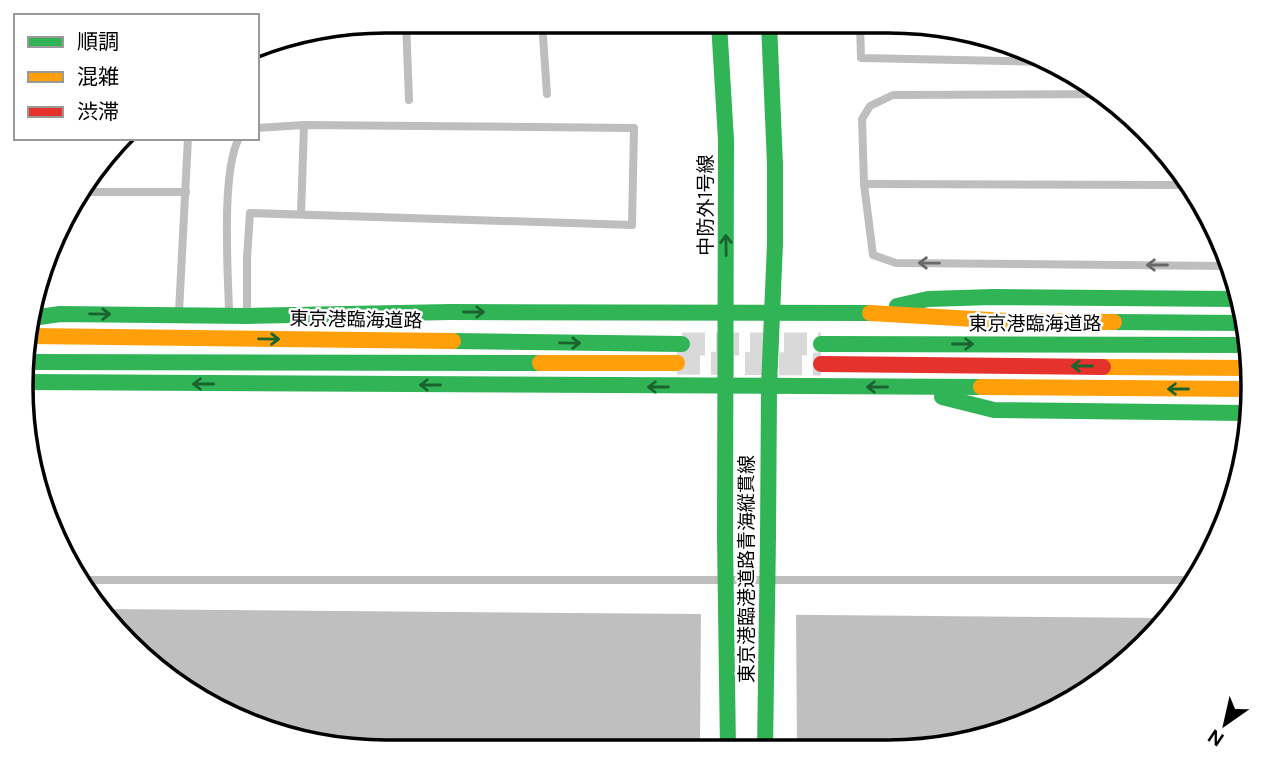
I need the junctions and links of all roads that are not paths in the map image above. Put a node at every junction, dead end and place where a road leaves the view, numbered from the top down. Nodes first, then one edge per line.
1 (406, 33) edge
2 (543, 33) edge
3 (720, 33) edge
4 (769, 33) edge
5 (860, 33) edge
6 (1026, 62) edge
7 (547, 94) dead end
8 (1086, 94) edge
9 (409, 100) dead end
10 (304, 125) junction
11 (259, 128) edge
12 (188, 140) edge
13 (238, 140) edge
14 (864, 184) junction
15 (1178, 185) edge
16 (92, 191) edge
17 (186, 192) junction
18 (301, 214) junction
19 (1219, 266) edge
20 (1230, 299) edge
21 (727, 313) junction
22 (771, 313) junction
23 (881, 313) junction
24 (179, 315) junction
25 (229, 316) junction
26 (247, 316) junction
27 (40, 317) edge
28 (1235, 323) edge
29 (37, 336) edge
30 (682, 344) tunnel mouth
31 (821, 344) tunnel mouth
32 (1238, 345) edge
33 (34, 362) edge
34 (677, 363) tunnel mouth
35 (821, 364) tunnel mouth
36 (1240, 368) edge
37 (33, 382) edge
38 (726, 387) junction
39 (768, 387) junction
40 (905, 387) junction
41 (1241, 389) edge
42 (1240, 413) edge
43 (91, 580) edge
44 (1183, 580) edge
45 (728, 740) edge
46 (765, 740) edge

1 - 9 lane
2 - 7 lane
21 -> 3 street, 中防外1号線
4 - 22 street
5 - 6 lane
8 - 14 lane
10 - 11 lane
10 - 18 lane
10 - 18 lane
12 - 17 lane
13 - 25 lane
14 - 15 lane
19 -> 14 lane
16 - 17 lane
17 - 24 lane
18 - 26 lane
20 - 23 street
21 - 22 street
26 -> 21 street
21 - 38 street, 中防外1号線
22 - 23 street
22 - 39 street
23 - 28 street
24 - 25 street
27 -> 24 street
25 - 26 street
29 -> 30 street, 東京港臨海道路
31 -> 32 street, 東京港臨海道路
33 - 34 street
36 -> 35 street
38 -> 37 street
38 - 39 street
38 - 45 street, 東京港臨港道路青海縦貫線, bridge
40 -> 39 street
39 - 46 street, 東京港臨港道路青海縦貫線, bridge
41 -> 40 street
40 - 42 street
43 - 44 lane

